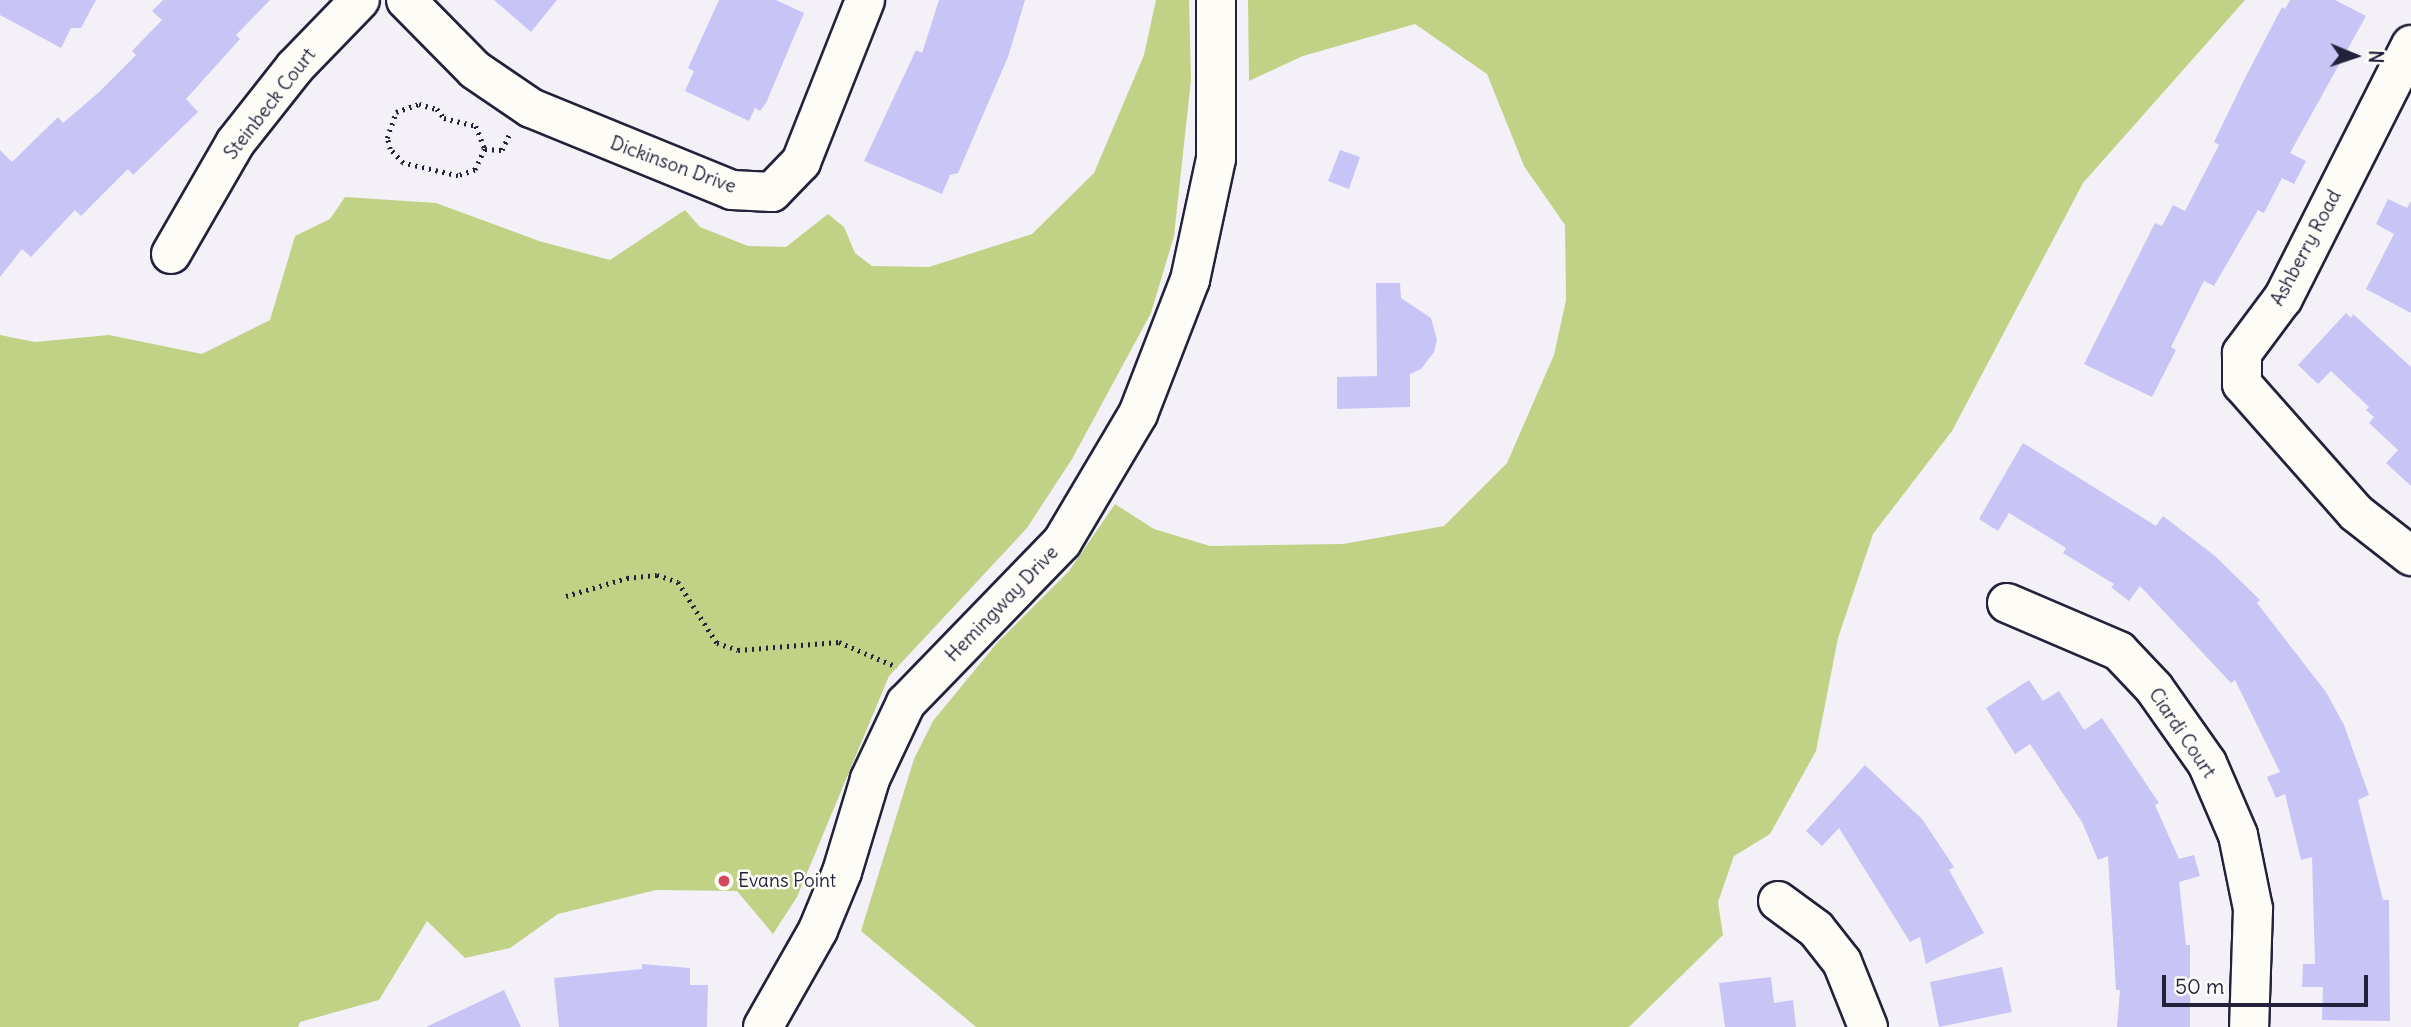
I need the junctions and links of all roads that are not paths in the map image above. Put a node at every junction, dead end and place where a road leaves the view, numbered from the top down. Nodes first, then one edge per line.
1 (360, 0) edge
2 (406, 0) edge
3 (865, 0) edge
4 (1216, 0) edge
5 (2411, 45) edge
6 (2398, 104) edge
7 (171, 254) dead end
8 (2411, 556) edge
9 (2007, 603) dead end
10 (1778, 901) dead end
11 (763, 1027) edge
12 (1868, 1027) edge
13 (2249, 1027) edge

1 - 7 street, Steinbeck Court
2 - 3 street, Dickinson Drive
4 - 11 street, Hemingway Drive
5 - 6 street, Ashberry Road
6 - 8 street, Ashberry Road
9 - 13 street, Ciardi Court
10 - 12 street

